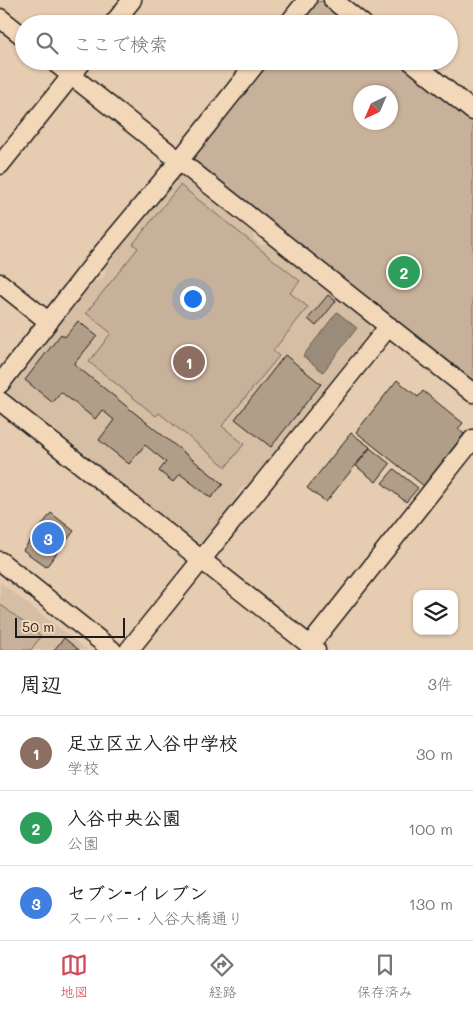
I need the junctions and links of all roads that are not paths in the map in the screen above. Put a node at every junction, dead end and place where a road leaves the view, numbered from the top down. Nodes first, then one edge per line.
1 (132, 0) edge
2 (307, 0) edge
3 (333, 0) edge
4 (120, 15) edge
5 (295, 15) edge
6 (352, 15) edge
7 (0, 18) edge
8 (15, 30) edge
9 (64, 70) edge
10 (76, 70) edge
11 (251, 70) edge
12 (422, 70) edge
13 (71, 76) junction
14 (473, 111) edge
15 (179, 161) junction
16 (0, 166) edge
17 (0, 283) edge
18 (49, 322) junction
19 (389, 326) junction
20 (0, 384) edge
21 (473, 393) edge
22 (0, 401) edge
23 (473, 439) edge
24 (0, 560) edge
25 (200, 560) junction
26 (313, 647) edge
27 (112, 650) edge
28 (129, 650) edge

1 - 4 street
2 - 5 street
3 - 6 street
7 - 8 street
9 - 13 street
10 - 13 street
11 - 15 street
12 - 14 street
13 - 15 street
13 - 16 street
15 - 18 street
15 - 19 street
17 - 18 street
18 - 20 street
19 - 21 street
19 - 25 street
22 - 25 street
23 - 26 street
24 - 27 street
25 - 26 street
25 - 28 street

